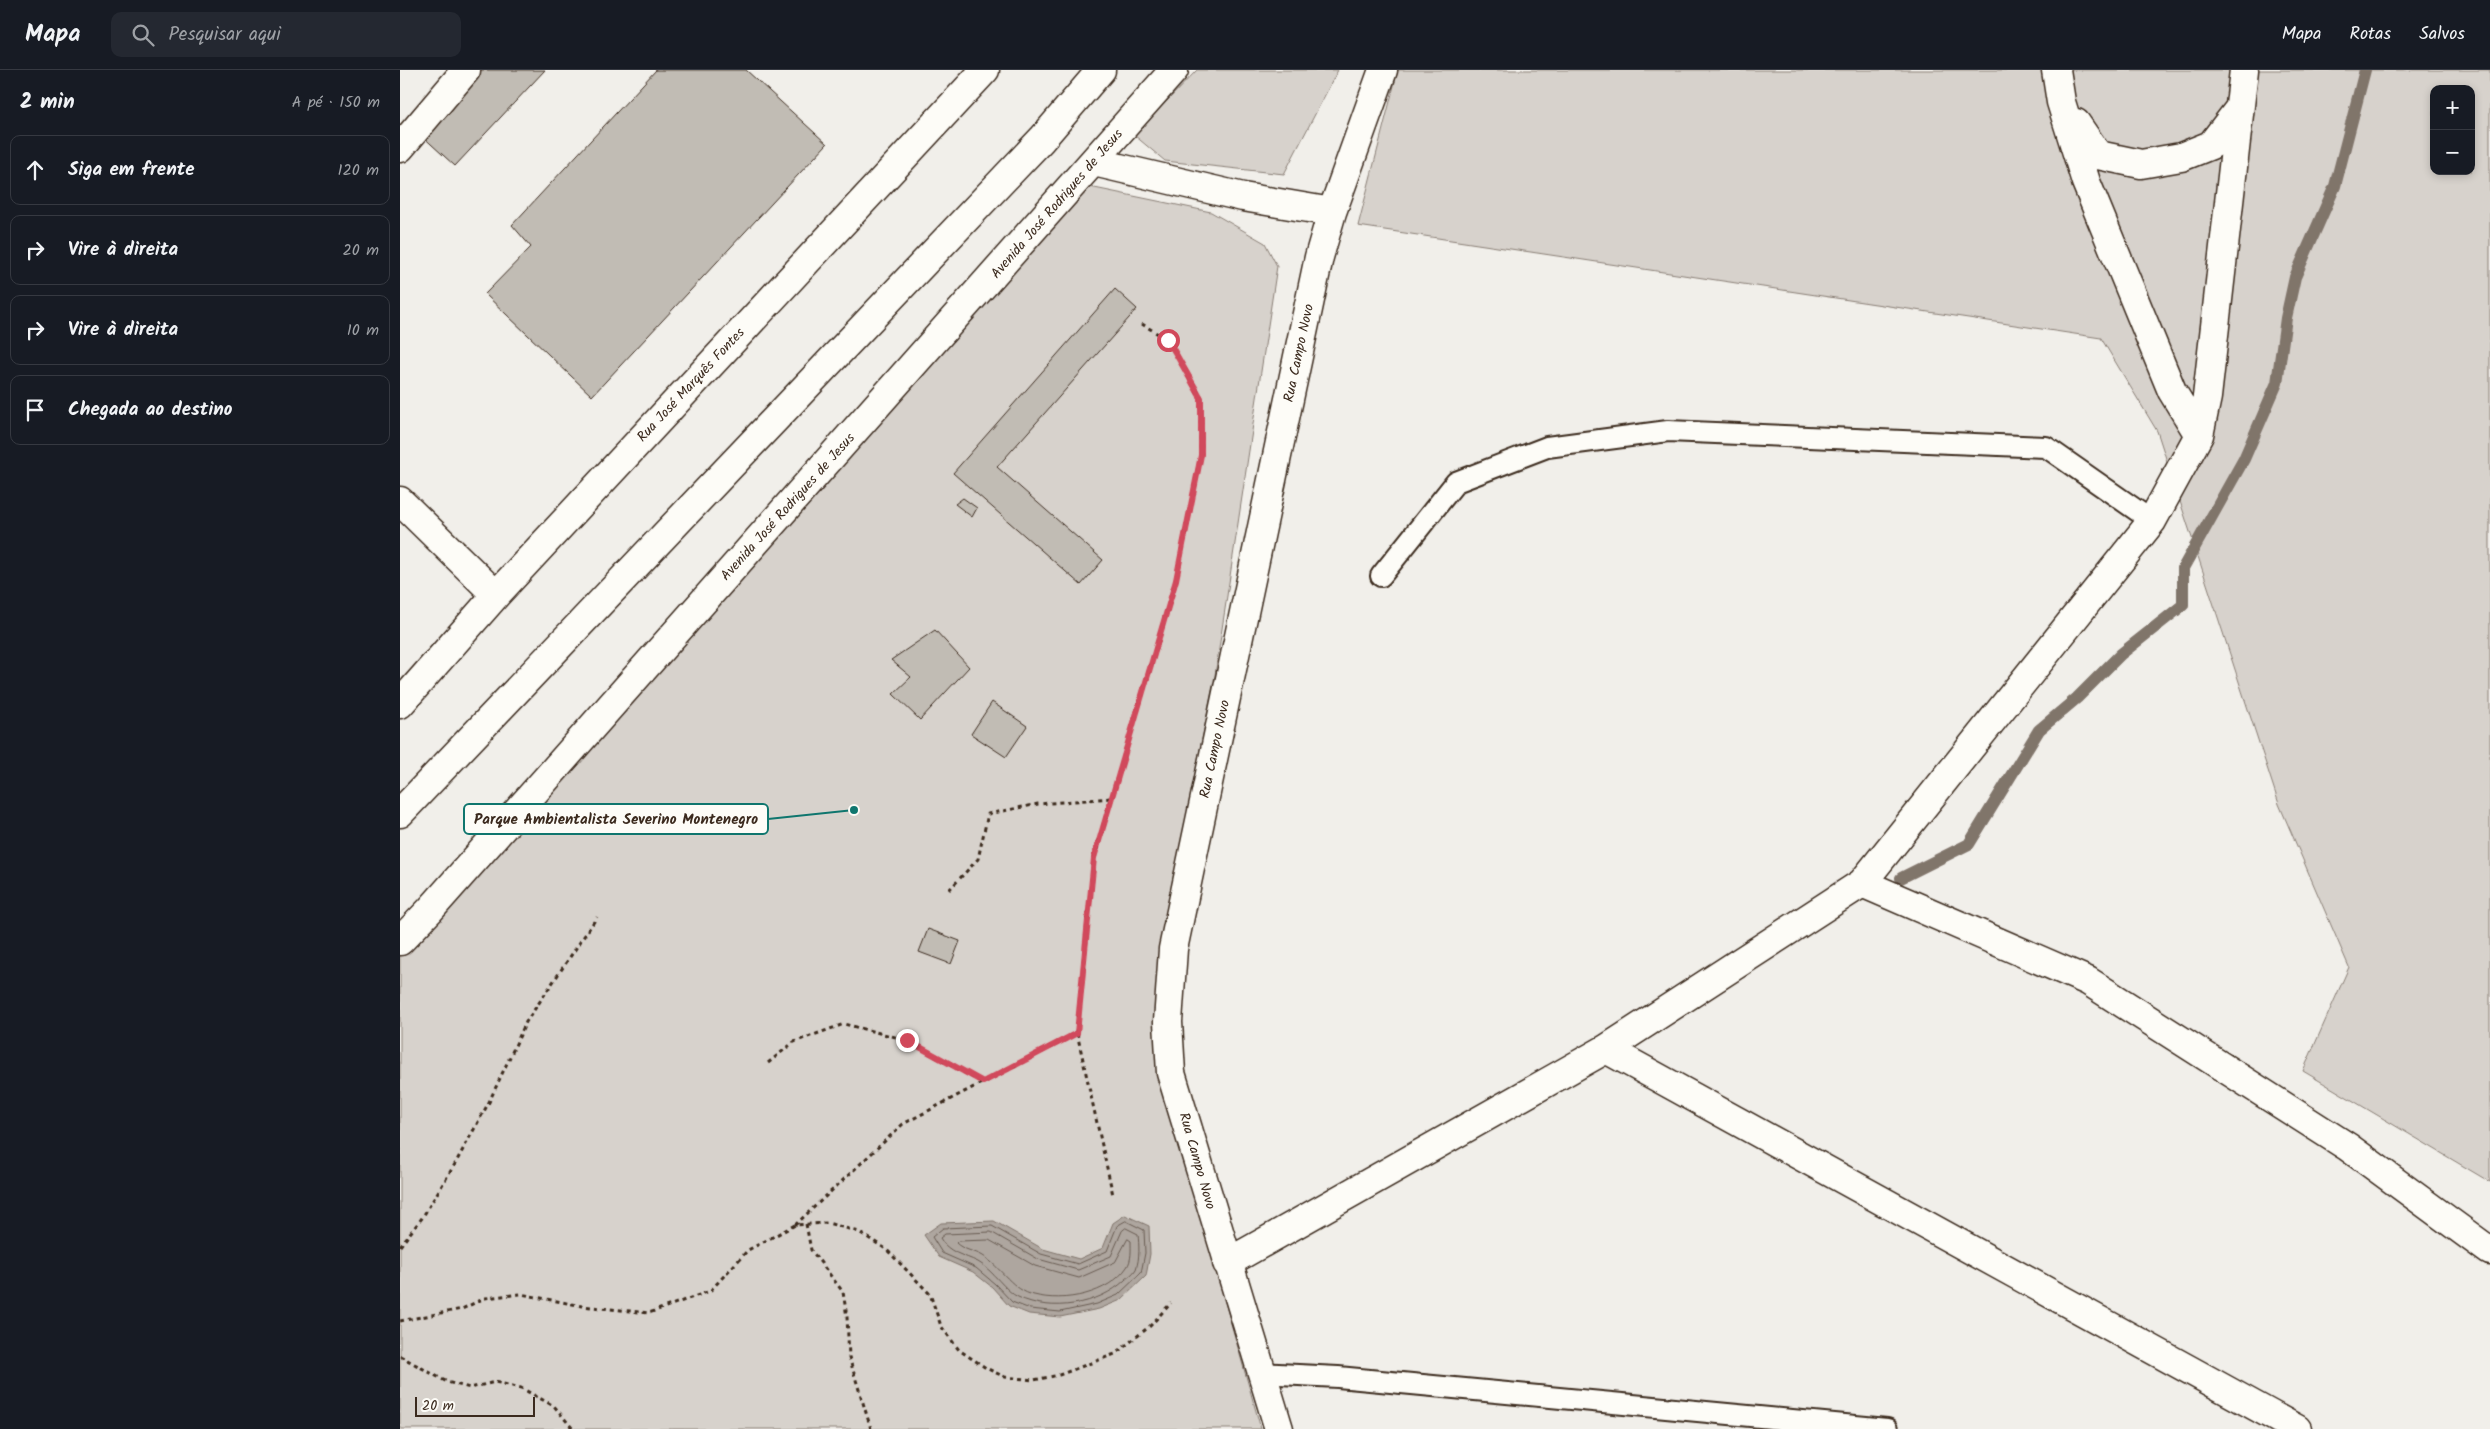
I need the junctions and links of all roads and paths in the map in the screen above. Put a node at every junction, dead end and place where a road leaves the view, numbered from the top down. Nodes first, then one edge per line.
1 (985, 70) edge
2 (1101, 70) edge
3 (1174, 70) edge
4 (1383, 70) edge
5 (2056, 70) edge
6 (2244, 70) edge
7 (458, 73) edge
8 (2061, 102) junction
9 (2238, 110) junction
10 (400, 148) edge
11 (1094, 162) junction
12 (1332, 212) junction
13 (1142, 324) dead end
14 (2199, 435) junction
15 (400, 501) edge
16 (2152, 521) junction
17 (1381, 576) dead end
18 (496, 595) junction
19 (400, 704) edge
20 (1111, 798) junction
21 (400, 813) edge
22 (1862, 883) junction
23 (949, 890) dead end
24 (596, 917) dead end
25 (400, 941) edge
26 (1077, 1033) junction
27 (1606, 1050) junction
28 (768, 1063) dead end
29 (983, 1082) junction
30 (1113, 1195) dead end
31 (806, 1224) junction
32 (795, 1225) junction
33 (400, 1246) edge
34 (2490, 1251) edge
35 (1227, 1263) junction
36 (1171, 1303) dead end
37 (400, 1321) edge
38 (400, 1356) edge
39 (1261, 1373) junction
40 (573, 1429) edge
41 (871, 1429) edge
42 (1279, 1429) edge
43 (1887, 1429) edge
44 (2297, 1429) edge

1 - 18 street, Rua José Marquês Fontes
2 - 21 street
3 - 11 street, Avenida José Rodrigues de Jesus
4 - 12 street, Rua Campo Novo
5 - 8 street
6 - 9 street
7 - 10 street
8 - 9 street
8 - 14 street
9 - 14 street
11 - 12 street
11 - 25 street, Avenida José Rodrigues de Jesus
12 - 35 street, Rua Campo Novo
13 - 20 path
14 - 16 street
15 - 18 street
16 - 17 lane
16 - 22 street
18 - 19 street, Rua José Marquês Fontes
20 - 23 path
20 - 26 path
22 - 27 street
22 - 34 street
24 - 33 path
26 - 29 path
26 - 30 path
27 - 35 street
27 - 44 street
28 - 29 path
29 - 32 path
31 - 32 path
31 - 36 path
31 - 41 path
32 - 37 path
35 - 39 street, Rua Campo Novo
38 - 40 path
39 - 42 street, Rua Campo Novo
39 - 43 lane

